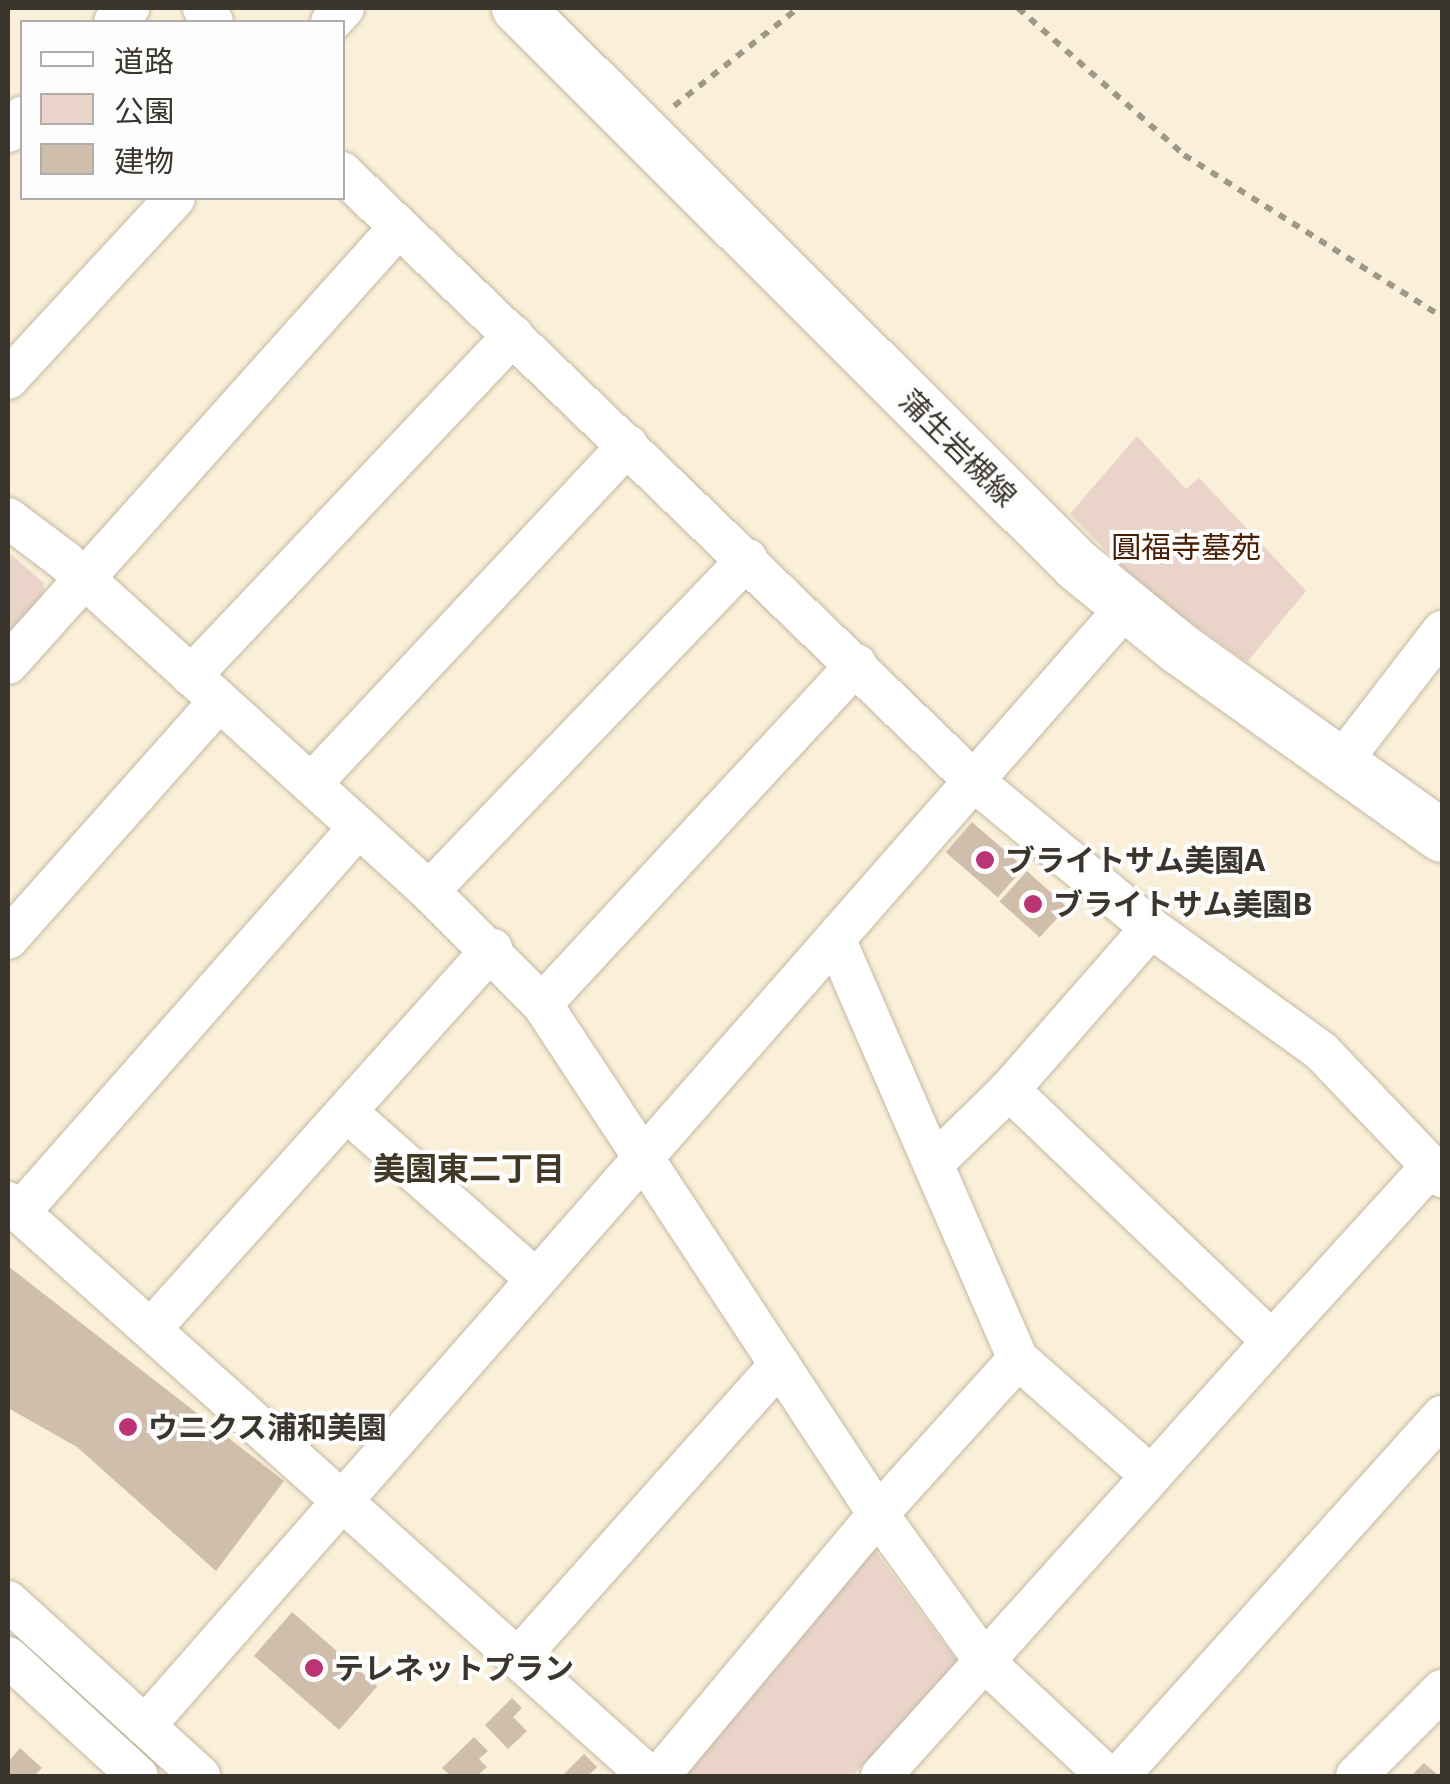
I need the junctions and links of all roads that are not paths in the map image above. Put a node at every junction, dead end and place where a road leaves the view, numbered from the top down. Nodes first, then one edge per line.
1 (518, 8) edge
2 (345, 175) edge
3 (172, 200) edge
4 (400, 226) junction
5 (513, 336) junction
6 (8, 380) edge
7 (628, 445) junction
8 (8, 518) edge
9 (747, 558) junction
10 (86, 580) junction
11 (1126, 607) junction
12 (1442, 630) edge
13 (8, 664) edge
14 (857, 664) junction
15 (205, 688) junction
16 (1342, 762) junction
17 (976, 783) junction
18 (311, 784) junction
19 (358, 828) junction
20 (1442, 836) edge
21 (428, 890) junction
22 (1151, 928) junction
23 (8, 939) edge
24 (837, 943) junction
25 (492, 949) junction
26 (542, 1004) junction
27 (1009, 1090) junction
28 (347, 1112) junction
29 (646, 1160) junction
30 (934, 1162) junction
31 (1437, 1172) edge
32 (14, 1207) edge
33 (536, 1279) junction
34 (151, 1329) junction
35 (1272, 1340) junction
36 (1018, 1359) junction
37 (780, 1364) junction
38 (1442, 1416) edge
39 (1151, 1476) junction
40 (342, 1501) junction
41 (878, 1514) junction
42 (8, 1602) edge
43 (519, 1656) junction
44 (8, 1657) edge
45 (986, 1663) junction
46 (1442, 1690) edge
47 (145, 1726) junction
48 (118, 1770) edge
49 (200, 1776) edge
50 (649, 1776) edge
51 (658, 1776) edge
52 (881, 1776) edge
53 (1108, 1776) edge
54 (1119, 1776) edge
55 (1356, 1776) edge

1 - 11 main road, 蒲生岩槻線
2 - 4 street
3 - 6 street
4 - 5 street
4 - 10 street
5 - 7 street
5 - 15 street
7 - 9 street
7 - 18 street
8 - 10 street
9 - 14 street
9 - 21 street
10 - 13 street
10 - 15 street
11 - 16 main road, 蒲生岩槻線
11 - 17 street
12 - 16 street
14 - 17 street
14 - 26 street
15 - 18 street
15 - 23 street
16 - 20 main road, 蒲生岩槻線
17 - 22 street
17 - 24 street
18 - 19 street
19 - 21 street
19 - 32 street
21 - 25 street
22 - 27 street
22 - 31 street
24 - 29 street
24 - 30 street
25 - 26 street
25 - 28 street
26 - 29 street
27 - 30 street
27 - 35 street
28 - 33 street
28 - 34 street
29 - 33 street
29 - 37 street
30 - 36 street
31 - 35 street
32 - 34 street
33 - 40 street
34 - 40 street
35 - 39 street
36 - 39 street
36 - 41 street
37 - 41 street
37 - 43 street
38 - 54 street
39 - 45 street
40 - 43 street
40 - 47 street
41 - 45 street
41 - 51 street
42 - 47 street
43 - 50 street
44 - 48 street
45 - 52 street
45 - 53 street
46 - 55 street
47 - 49 street

